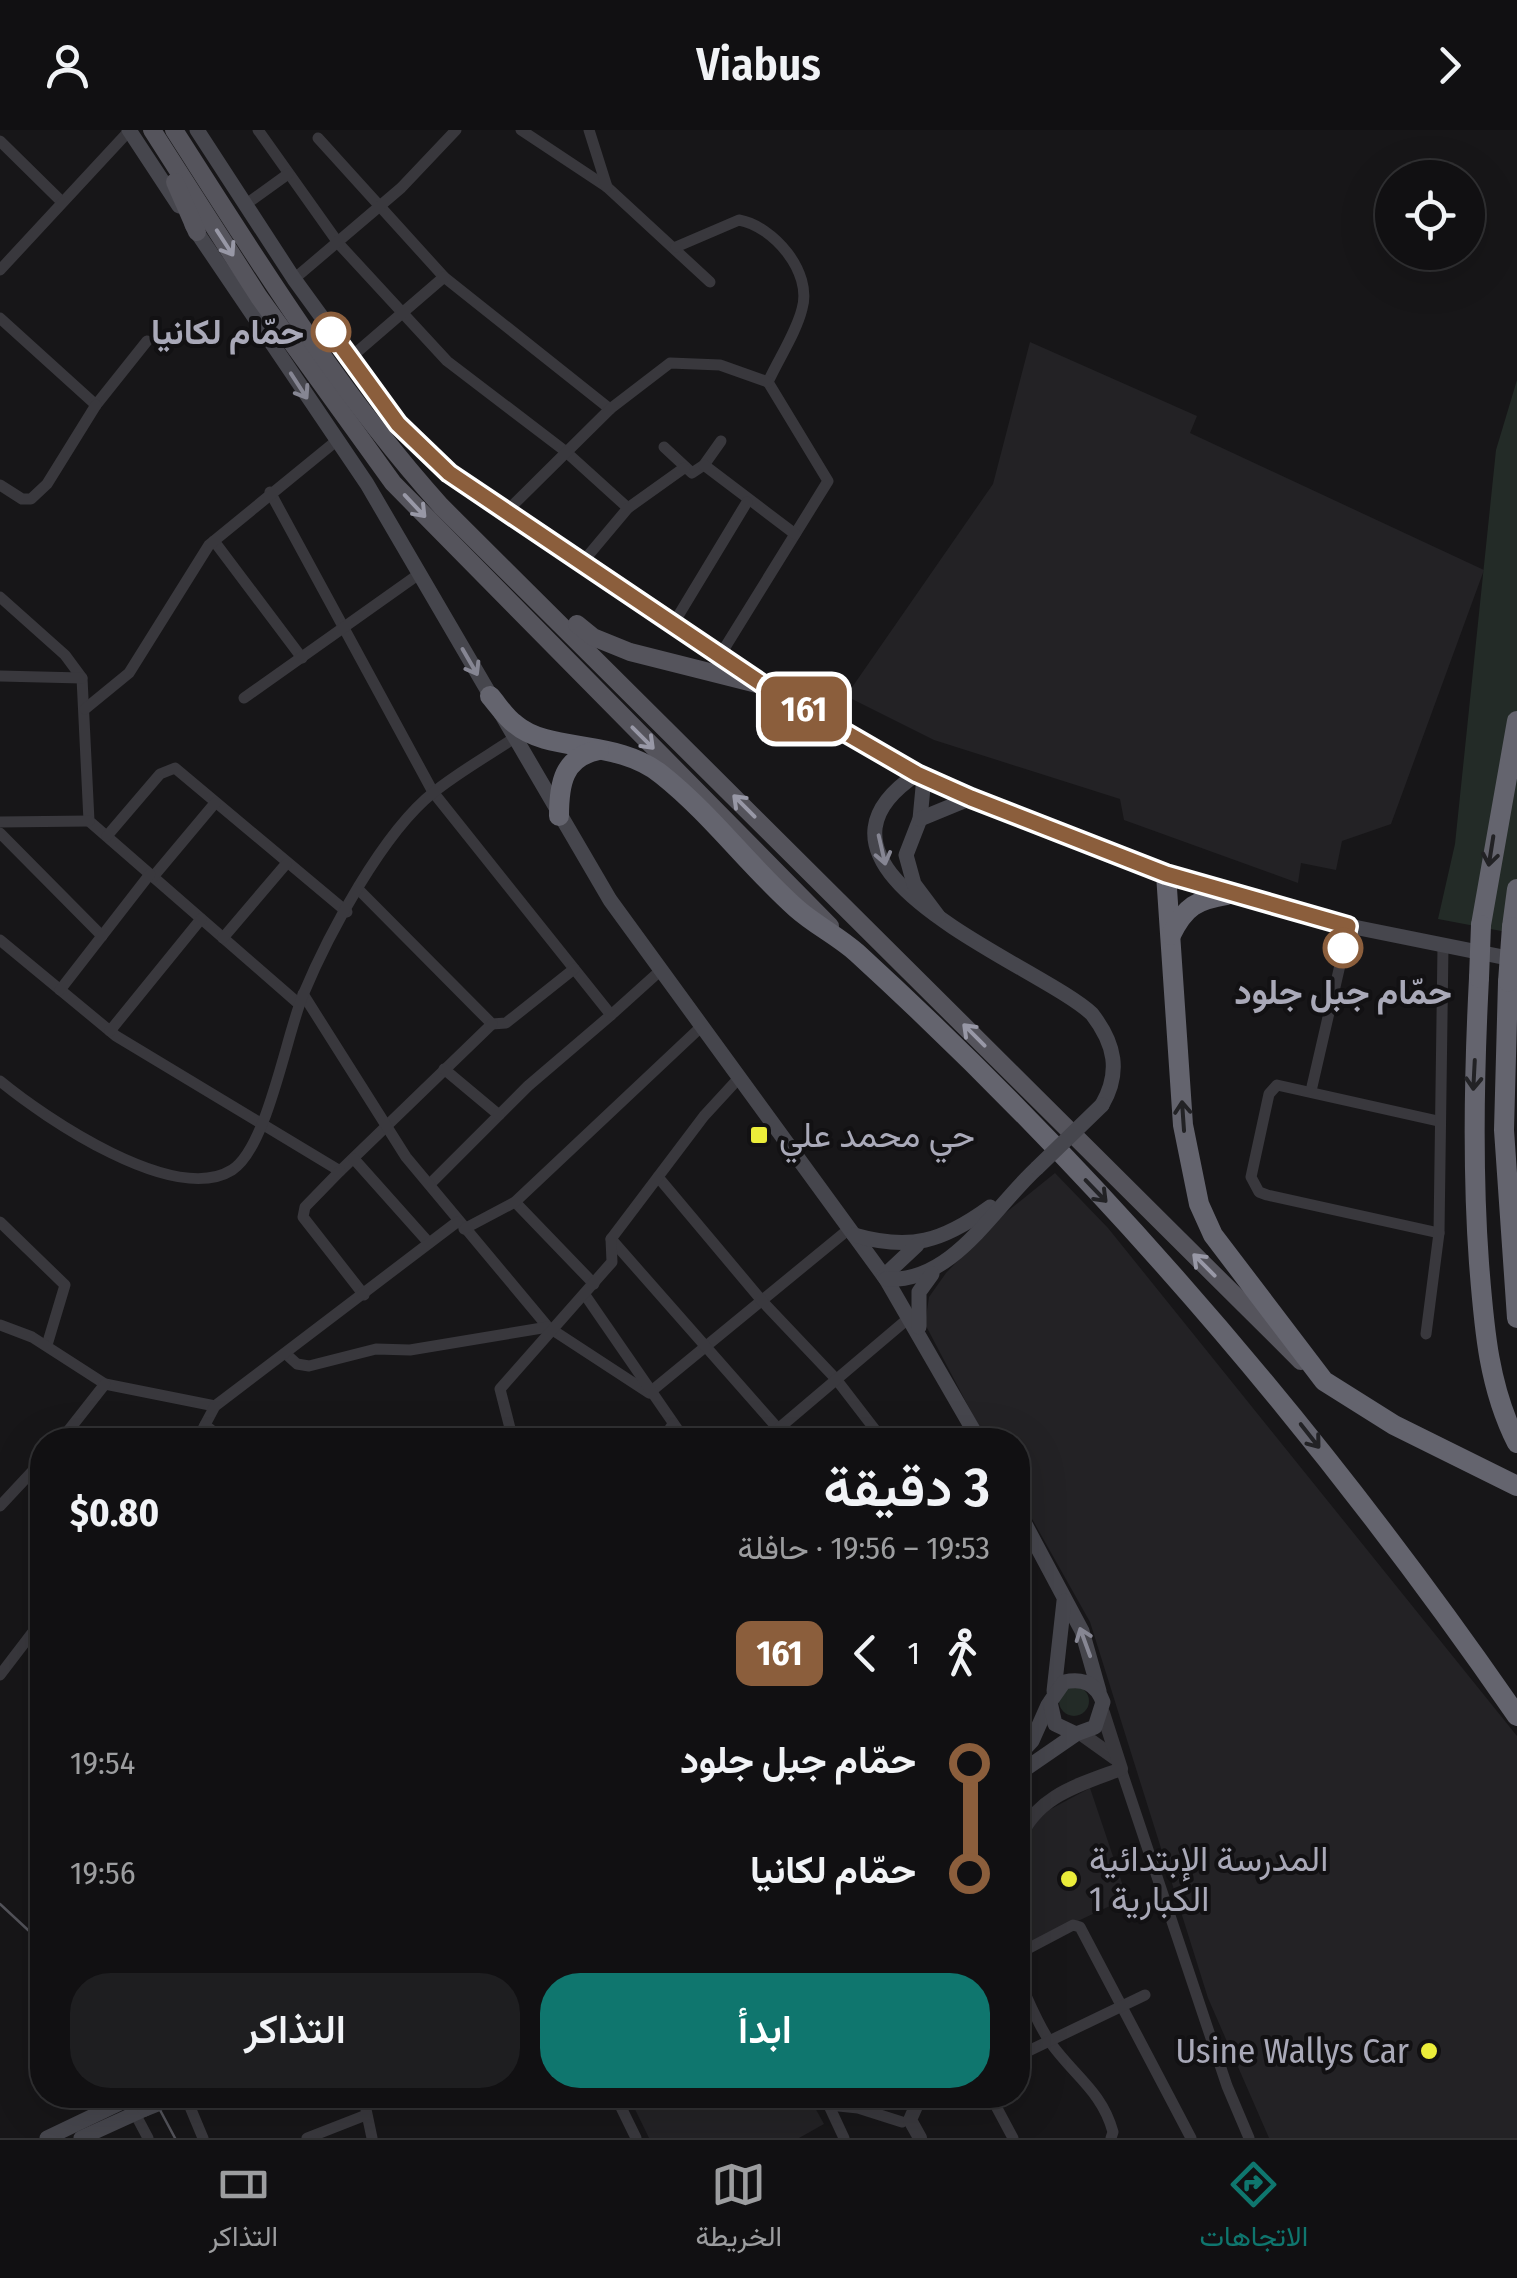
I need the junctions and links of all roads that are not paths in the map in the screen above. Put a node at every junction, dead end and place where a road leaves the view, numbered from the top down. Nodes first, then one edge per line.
1 (174, 130) edge
2 (197, 130) edge
3 (258, 130) edge
4 (456, 130) edge
5 (521, 130) edge
6 (589, 130) edge
7 (129, 131) edge
8 (153, 131) edge
9 (318, 138) dead end
10 (0, 141) edge
11 (288, 174) junction
12 (607, 187) junction
13 (62, 202) junction
14 (245, 205) junction
15 (377, 208) junction
16 (197, 232) junction
17 (340, 244) junction
18 (676, 247) junction
19 (0, 270) edge
20 (444, 276) junction
21 (294, 279) junction
22 (710, 282) dead end
23 (402, 313) junction
24 (0, 318) edge
25 (147, 341) dead end
26 (350, 358) junction
27 (768, 382) junction
28 (96, 405) junction
29 (610, 409) junction
30 (335, 442) junction
31 (721, 442) dead end
32 (664, 447) dead end
33 (565, 451) junction
34 (704, 465) junction
35 (684, 468) junction
36 (0, 485) edge
37 (270, 492) junction
38 (747, 502) junction
39 (628, 508) junction
40 (506, 512) junction
41 (795, 534) junction
42 (214, 541) junction
43 (581, 564) junction
44 (419, 574) junction
45 (513, 574) junction
46 (0, 597) edge
47 (672, 626) junction
48 (342, 630) junction
49 (302, 658) junction
50 (719, 658) junction
51 (0, 676) edge
52 (82, 678) junction
53 (765, 686) junction
54 (490, 696) junction
55 (244, 698) dead end
56 (85, 709) junction
57 (1517, 721) edge
58 (516, 737) junction
59 (606, 748) junction
60 (920, 776) junction
61 (434, 792) junction
62 (971, 798) junction
63 (215, 803) junction
64 (559, 816) junction
65 (920, 819) junction
66 (89, 821) junction
67 (0, 822) edge
68 (0, 833) edge
69 (107, 836) junction
70 (286, 864) junction
71 (1166, 874) junction
72 (152, 875) junction
73 (359, 890) junction
74 (1517, 890) edge
75 (1227, 895) junction
76 (346, 912) junction
77 (201, 919) junction
78 (940, 919) junction
79 (1348, 926) junction
80 (1170, 934) junction
81 (102, 936) junction
82 (223, 938) junction
83 (0, 940) edge
84 (1443, 946) junction
85 (854, 950) junction
86 (1517, 960) edge
87 (574, 969) junction
88 (661, 970) junction
89 (60, 990) junction
90 (301, 999) junction
91 (611, 1014) junction
92 (492, 1024) junction
93 (702, 1026) junction
94 (110, 1031) junction
95 (444, 1069) junction
96 (738, 1079) junction
97 (0, 1081) edge
98 (1311, 1091) junction
99 (499, 1115) junction
100 (1438, 1121) junction
101 (260, 1122) junction
102 (384, 1126) junction
103 (354, 1159) junction
104 (340, 1171) junction
105 (658, 1178) junction
106 (430, 1184) junction
107 (1013, 1190) junction
108 (515, 1202) junction
109 (0, 1222) edge
110 (460, 1226) junction
111 (852, 1232) junction
112 (1439, 1233) junction
113 (611, 1240) junction
114 (920, 1242) junction
115 (429, 1243) junction
116 (941, 1264) junction
117 (885, 1277) junction
118 (594, 1284) junction
119 (364, 1295) junction
120 (585, 1295) junction
121 (764, 1302) junction
122 (1517, 1318) edge
123 (915, 1324) junction
124 (2, 1330) edge
125 (550, 1330) junction
126 (1426, 1334) dead end
127 (47, 1345) junction
128 (708, 1348) junction
129 (286, 1354) junction
130 (836, 1379) junction
131 (1324, 1381) junction
132 (106, 1384) junction
133 (649, 1393) junction
134 (215, 1406) junction
135 (672, 1424) junction
136 (204, 1426) joint
137 (70, 1428) edge
138 (207, 1428) edge
139 (510, 1428) edge
140 (670, 1428) edge
141 (675, 1428) edge
142 (779, 1428) joint
143 (870, 1428) edge
144 (972, 1428) edge
145 (1517, 1443) edge
146 (30, 1474) edge
147 (1517, 1486) edge
148 (0, 1506) edge
149 (1030, 1533) edge
150 (1064, 1596) junction
151 (30, 1636) edge
152 (0, 1675) edge
153 (1099, 1691) junction
154 (1052, 1696) junction
155 (1103, 1713) junction
156 (1517, 1716) edge
157 (1078, 1734) junction
158 (1030, 1742) edge
159 (1118, 1764) junction
160 (1030, 1766) edge
161 (1030, 1816) edge
162 (1030, 1948) edge
163 (1145, 1995) dead end
164 (1030, 2003) edge
165 (1118, 2007) junction
166 (1048, 2040) junction
167 (1030, 2050) edge
168 (126, 2108) edge
169 (129, 2108) edge
170 (137, 2108) edge
171 (185, 2108) edge
172 (365, 2108) edge
173 (621, 2108) edge
174 (831, 2108) edge
175 (858, 2108) edge
176 (914, 2108) edge
177 (997, 2108) edge
178 (366, 2115) junction
179 (906, 2121) junction
180 (47, 2138) edge
181 (80, 2138) edge
182 (148, 2138) edge
183 (203, 2138) edge
184 (307, 2138) edge
185 (372, 2138) edge
186 (636, 2138) edge
187 (844, 2138) edge
188 (894, 2138) edge
189 (920, 2138) edge
190 (1013, 2138) edge
191 (1110, 2138) edge
192 (1191, 2138) edge
193 (1249, 2138) edge

1 - 45 main road
2 - 14 main road
3 - 11 street
4 - 15 street
5 - 12 street
6 - 12 street
7 - 13 street
7 - 16 main road
8 - 16 main road
8 -> 85 main road
9 - 15 street
10 - 13 street
11 - 14 street
11 - 17 street
12 - 18 street
13 - 19 street
14 - 21 main road
15 - 17 street
15 - 20 street
16 -> 30 main road
17 - 21 street
17 - 23 street
18 - 22 street
18 - 27 street
20 - 23 street
20 - 29 street
21 - 26 main road
23 - 26 street
23 - 33 street
24 - 28 street
25 - 28 street
26 - 40 main road
27 - 29 street
27 - 41 street
28 - 36 street
29 - 33 street
30 - 37 street
30 - 44 main road
31 - 34 street
32 - 35 street
33 - 39 street
33 - 40 street
34 - 35 street
34 - 38 street
35 - 39 street
37 - 42 street
37 - 48 street
38 - 41 street
38 - 47 street
39 - 43 street
40 - 43 main road
41 - 50 street
42 - 49 street
42 - 56 street
43 - 47 main road
44 - 48 street
44 -> 54 main road
45 - 53 main road
131 -> 45 main road
46 - 52 street
47 - 50 main road
48 - 49 street
48 - 61 street
49 - 55 street
50 - 53 main road
51 - 52 street
52 - 56 street
53 - 60 main road
54 - 58 main road
54 - 59 highway
56 - 66 street
57 -> 145 highway, bridge
58 - 61 street
58 - 64 main road
59 - 64 highway
59 - 85 highway
60 - 62 main road
60 - 65 main road
60 -> 78 main road
61 - 73 street
61 - 87 street
62 - 65 main road
62 - 71 main road
63 - 69 street
63 - 70 street
63 - 72 street
64 - 88 main road
65 - 78 main road
66 - 67 street
66 - 69 street
68 - 81 street
69 - 72 street
70 - 76 street
70 - 82 street
71 - 75 main road
71 - 80 highway
72 - 77 street
72 - 81 street
73 - 76 street
73 - 92 street
74 - 122 highway, bridge
75 - 79 main road
75 - 80 highway
76 - 90 street
77 - 82 street
77 - 94 street
78 - 107 main road, bridge
79 - 84 main road
79 - 98 street
131 -> 80 highway
81 - 89 street
82 - 90 street
83 - 89 street
84 - 86 main road
84 - 100 street
85 -> 156 highway
87 - 91 street
87 - 92 street
88 - 91 street
88 - 93 main road
89 - 94 street
90 - 101 street
90 - 102 street
91 - 99 street
92 - 95 street
93 - 96 main road
93 - 108 street
94 - 101 street
95 - 99 street
95 - 102 street
96 - 105 street
96 - 111 main road
97 - 101 street
98 - 100 street
98 - 112 street
99 - 106 street
100 - 112 street
101 - 104 street
102 - 103 street
102 - 106 street
103 - 104 street
103 - 115 street
104 - 119 street
105 - 113 street
105 - 121 street
106 - 110 street
107 - 114 main road
107 - 116 main road
108 - 110 street
108 - 118 street
109 - 127 street
110 - 115 street
110 - 125 street
111 - 114 main road
111 - 117 main road
111 - 121 street
112 - 126 street
113 - 118 street
113 - 128 street
114 - 117 main road
115 - 119 street
116 - 117 main road
116 - 123 main road
117 - 123 main road
118 - 120 street
119 - 129 street
120 - 125 street
120 - 133 street
121 - 128 street
121 - 130 street
123 - 130 street
123 - 144 main road
124 - 127 street
125 - 129 street
125 - 133 street
125 - 139 street
127 - 132 street
128 - 133 street
128 - 142 street
129 - 134 street
130 - 142 street
130 - 143 street
131 - 147 highway
132 - 134 street
132 - 137 street
133 - 135 street
134 - 136 street
135 - 140 street
135 - 141 street
136 - 138 street
146 - 148 street
149 - 150 main road
153 -> 150 main road
150 - 154 main road
151 - 152 street
153 - 154 main road
153 - 155 main road
154 - 157 main road
154 - 158 main road
155 - 157 main road
155 - 159 street
157 - 159 street
157 - 160 main road
159 - 161 street
159 - 193 street
162 - 165 street
163 - 165 street
164 - 166 street
165 - 166 street
165 - 192 street
166 - 167 street
166 - 191 street
168 - 180 main road
169 - 181 main road
170 - 182 street
171 - 183 street
172 - 178 street
173 - 186 street
174 - 187 street
175 - 179 street
176 - 179 street
177 - 190 street
178 - 184 street
178 - 185 street
179 - 188 street
179 - 189 street

